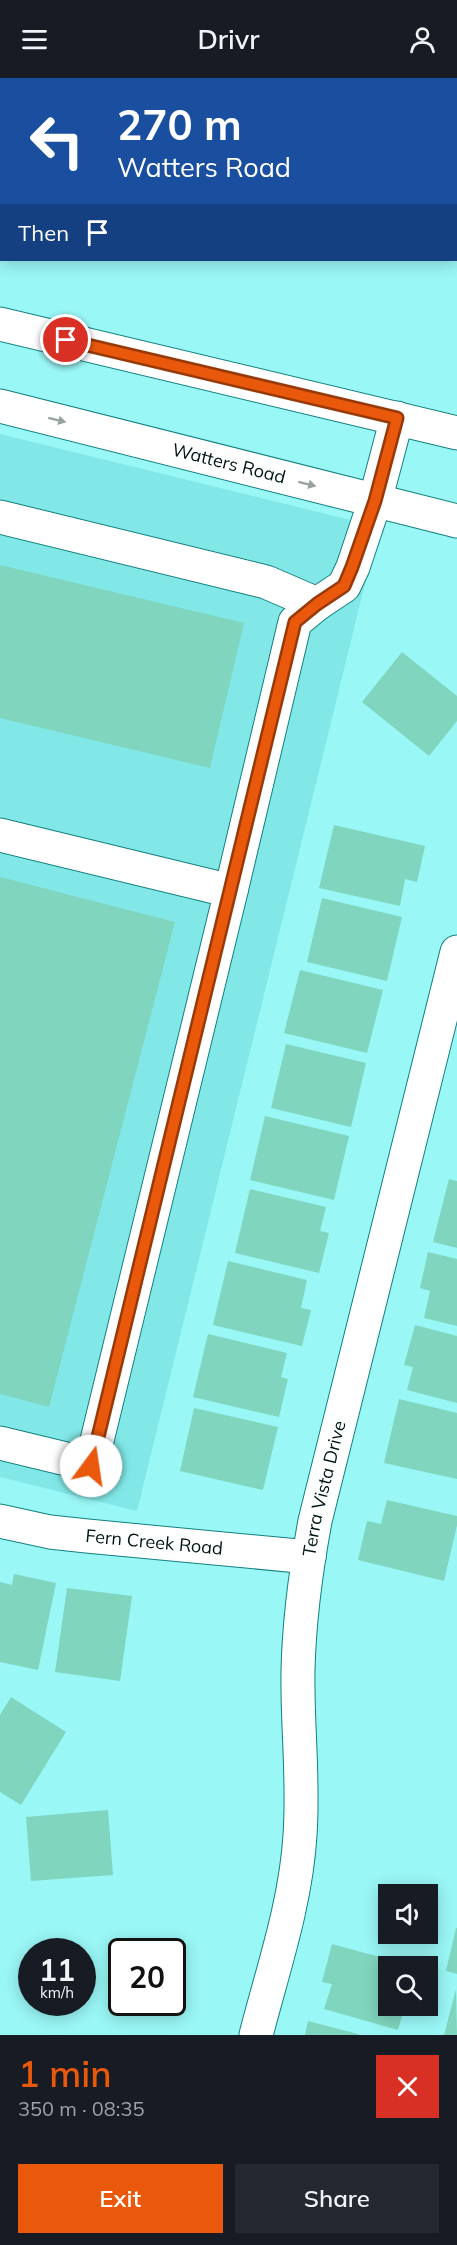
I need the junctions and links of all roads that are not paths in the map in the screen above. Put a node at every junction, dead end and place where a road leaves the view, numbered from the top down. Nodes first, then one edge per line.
1 (0, 324) edge
2 (0, 406) edge
3 (397, 418) junction
4 (457, 433) edge
5 (375, 501) junction
6 (0, 517) edge
7 (457, 521) edge
8 (317, 604) junction
9 (0, 835) edge
10 (231, 891) junction
11 (457, 952) edge
12 (0, 1443) edge
13 (0, 1521) edge
14 (309, 1557) junction
15 (256, 2035) edge

1 - 3 street
2 -> 5 street, Watters Road
3 - 4 street
3 - 5 street
5 - 7 street, Watters Road
5 - 8 street
6 - 8 street
8 - 10 street
9 - 10 street
10 - 12 street
11 - 14 street, Terra Vista Drive
13 - 14 street, Fern Creek Road
14 - 15 street, Terra Vista Drive

